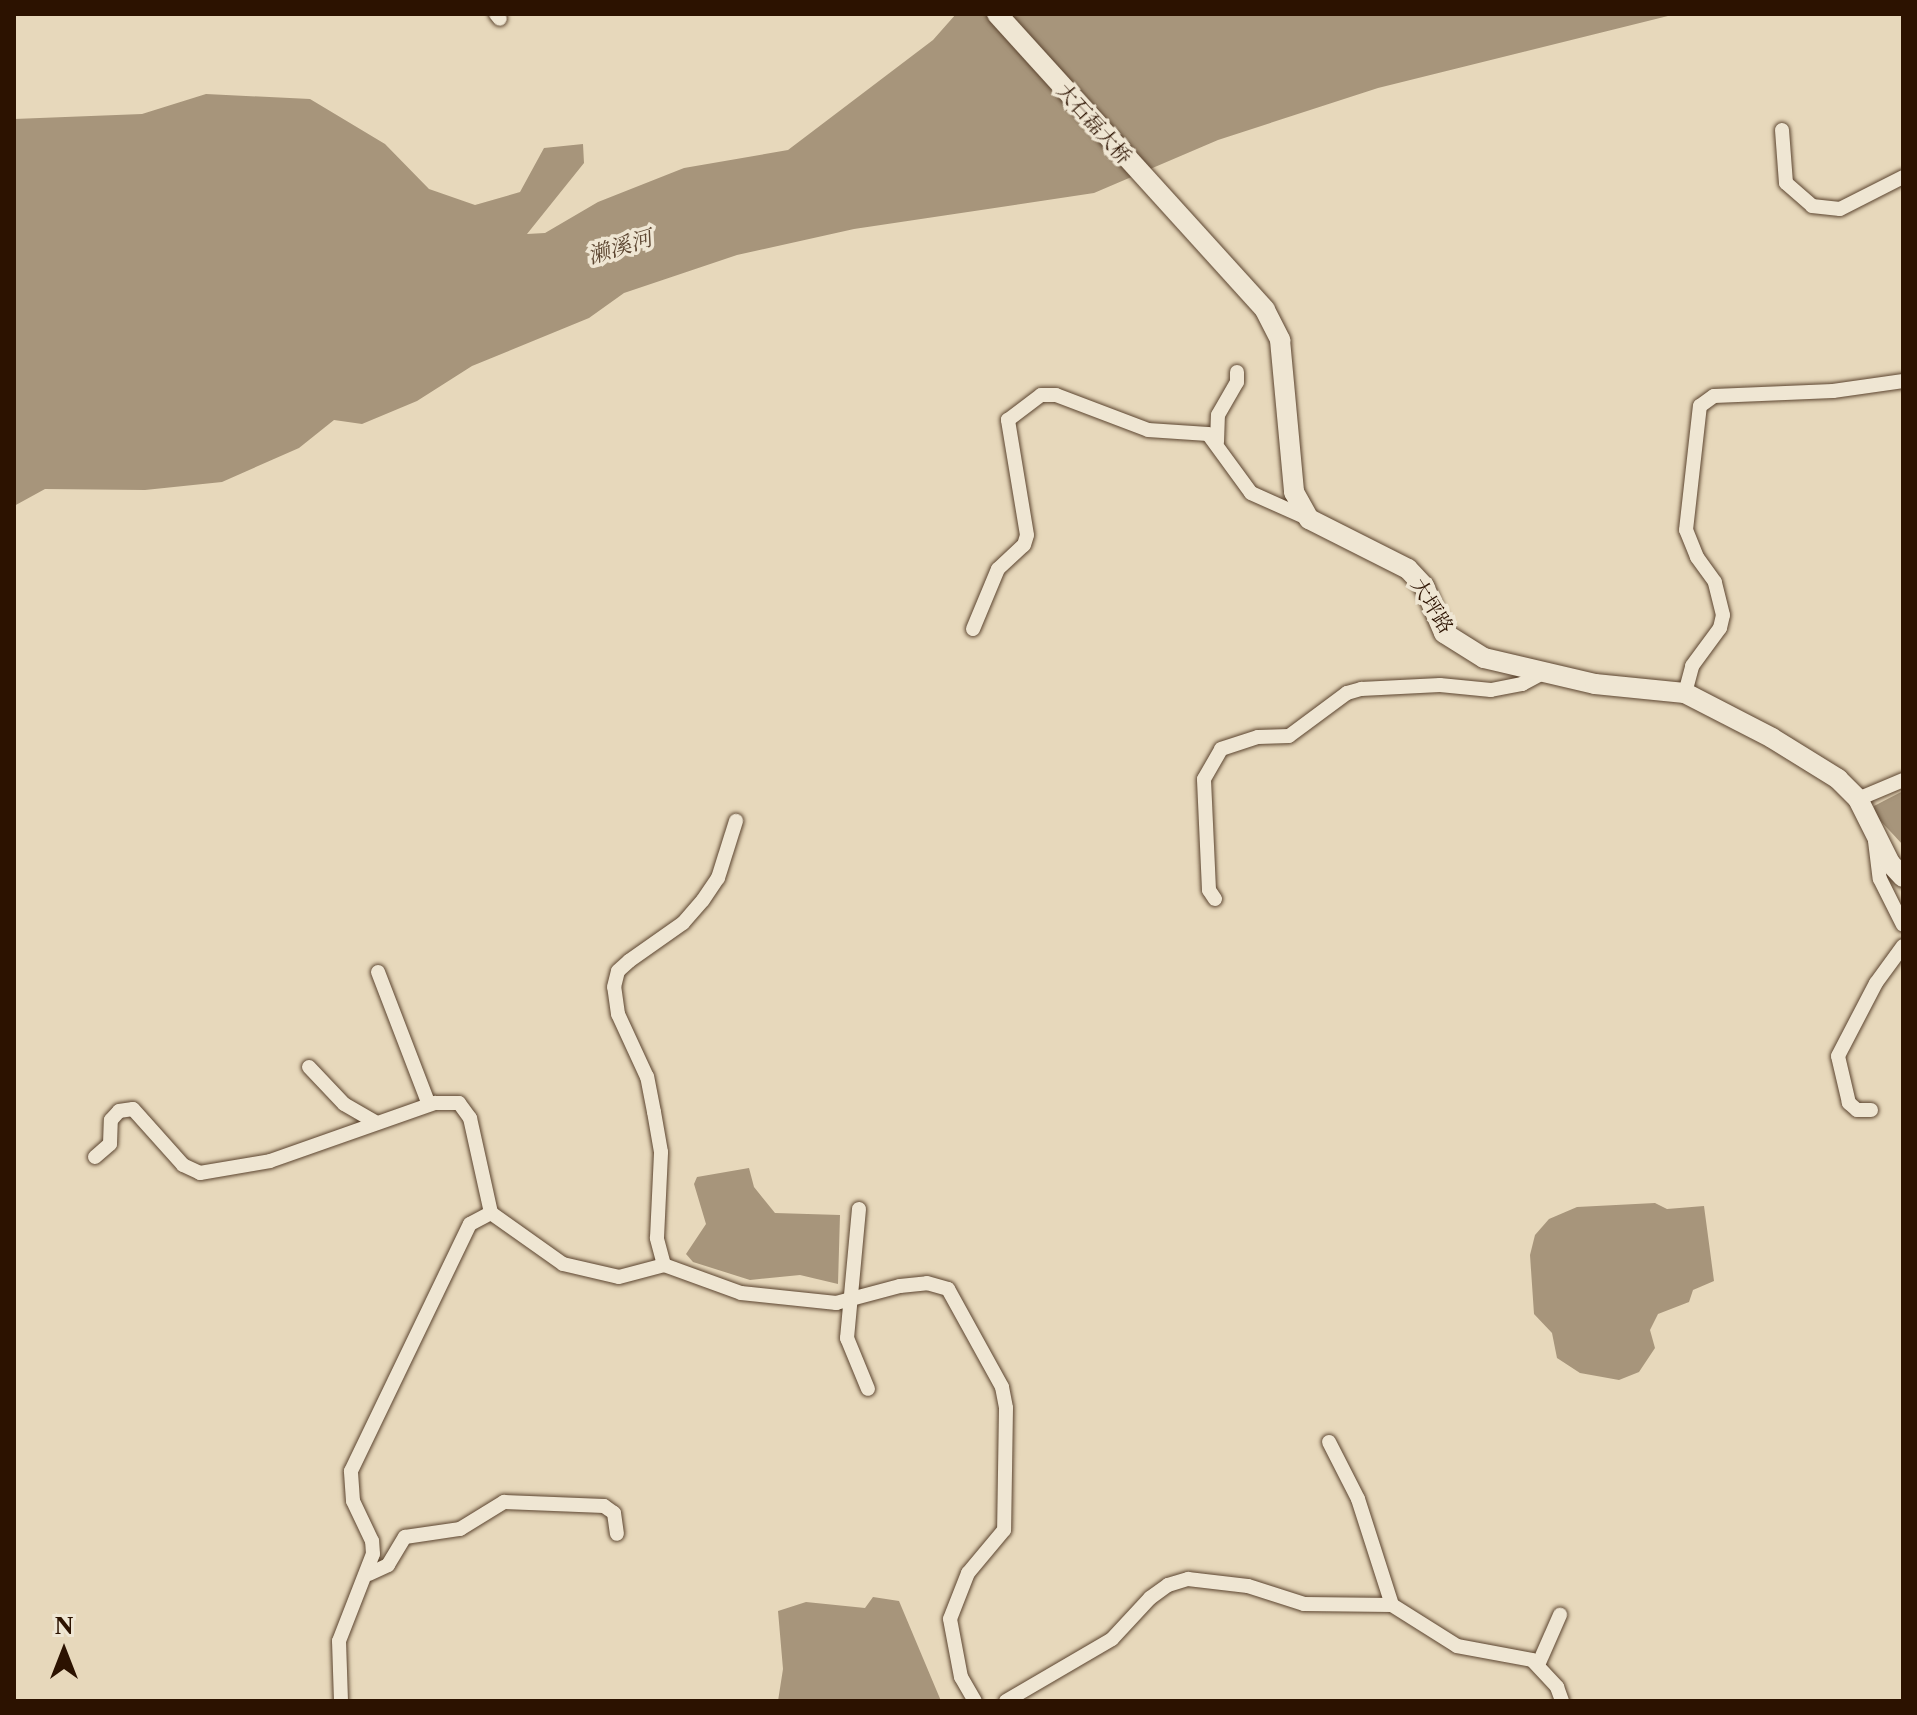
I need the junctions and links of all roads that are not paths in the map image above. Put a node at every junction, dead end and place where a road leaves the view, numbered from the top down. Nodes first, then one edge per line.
1 (997, 14) edge
2 (1782, 130) dead end
3 (1903, 177) edge
4 (1237, 372) dead end
5 (1903, 381) edge
6 (1217, 442) junction
7 (1309, 519) junction
8 (973, 629) dead end
9 (1546, 671) junction
10 (1685, 693) junction
11 (1903, 780) edge
12 (1858, 799) junction
13 (736, 821) dead end
14 (1875, 837) junction
15 (1903, 877) edge
16 (1215, 899) dead end
17 (1903, 925) edge
18 (1903, 946) edge
19 (378, 972) dead end
20 (309, 1067) dead end
21 (429, 1105) junction
22 (1871, 1110) dead end
23 (375, 1122) junction
24 (95, 1157) dead end
25 (859, 1209) dead end
26 (491, 1213) junction
27 (664, 1265) junction
28 (849, 1300) junction
29 (868, 1389) dead end
30 (1329, 1442) dead end
31 (617, 1534) dead end
32 (369, 1574) junction
33 (1392, 1605) junction
34 (1560, 1615) dead end
35 (1538, 1665) junction
36 (341, 1701) edge
37 (975, 1701) edge
38 (1006, 1701) edge
39 (1562, 1701) edge

1 - 7 main road, 大石磊大桥
2 - 3 street
4 - 6 street
5 - 10 street
6 - 7 street
6 - 8 street
7 - 9 main road, 大坪路
9 - 10 main road, 大坪路
9 - 16 street
10 - 12 main road, 大坪路
11 - 12 street
12 - 14 main road, 大坪路
13 - 27 street
14 - 15 main road, 大坪路
14 - 17 street
18 - 22 street
19 - 21 street
20 - 23 street
21 - 23 street
21 - 26 street
23 - 24 street
25 - 28 street
26 - 27 street
26 - 32 street
27 - 28 street
28 - 29 street
28 - 37 street
30 - 33 street
31 - 32 street
32 - 36 street
33 - 35 street
33 - 38 street
34 - 35 street
35 - 39 street

